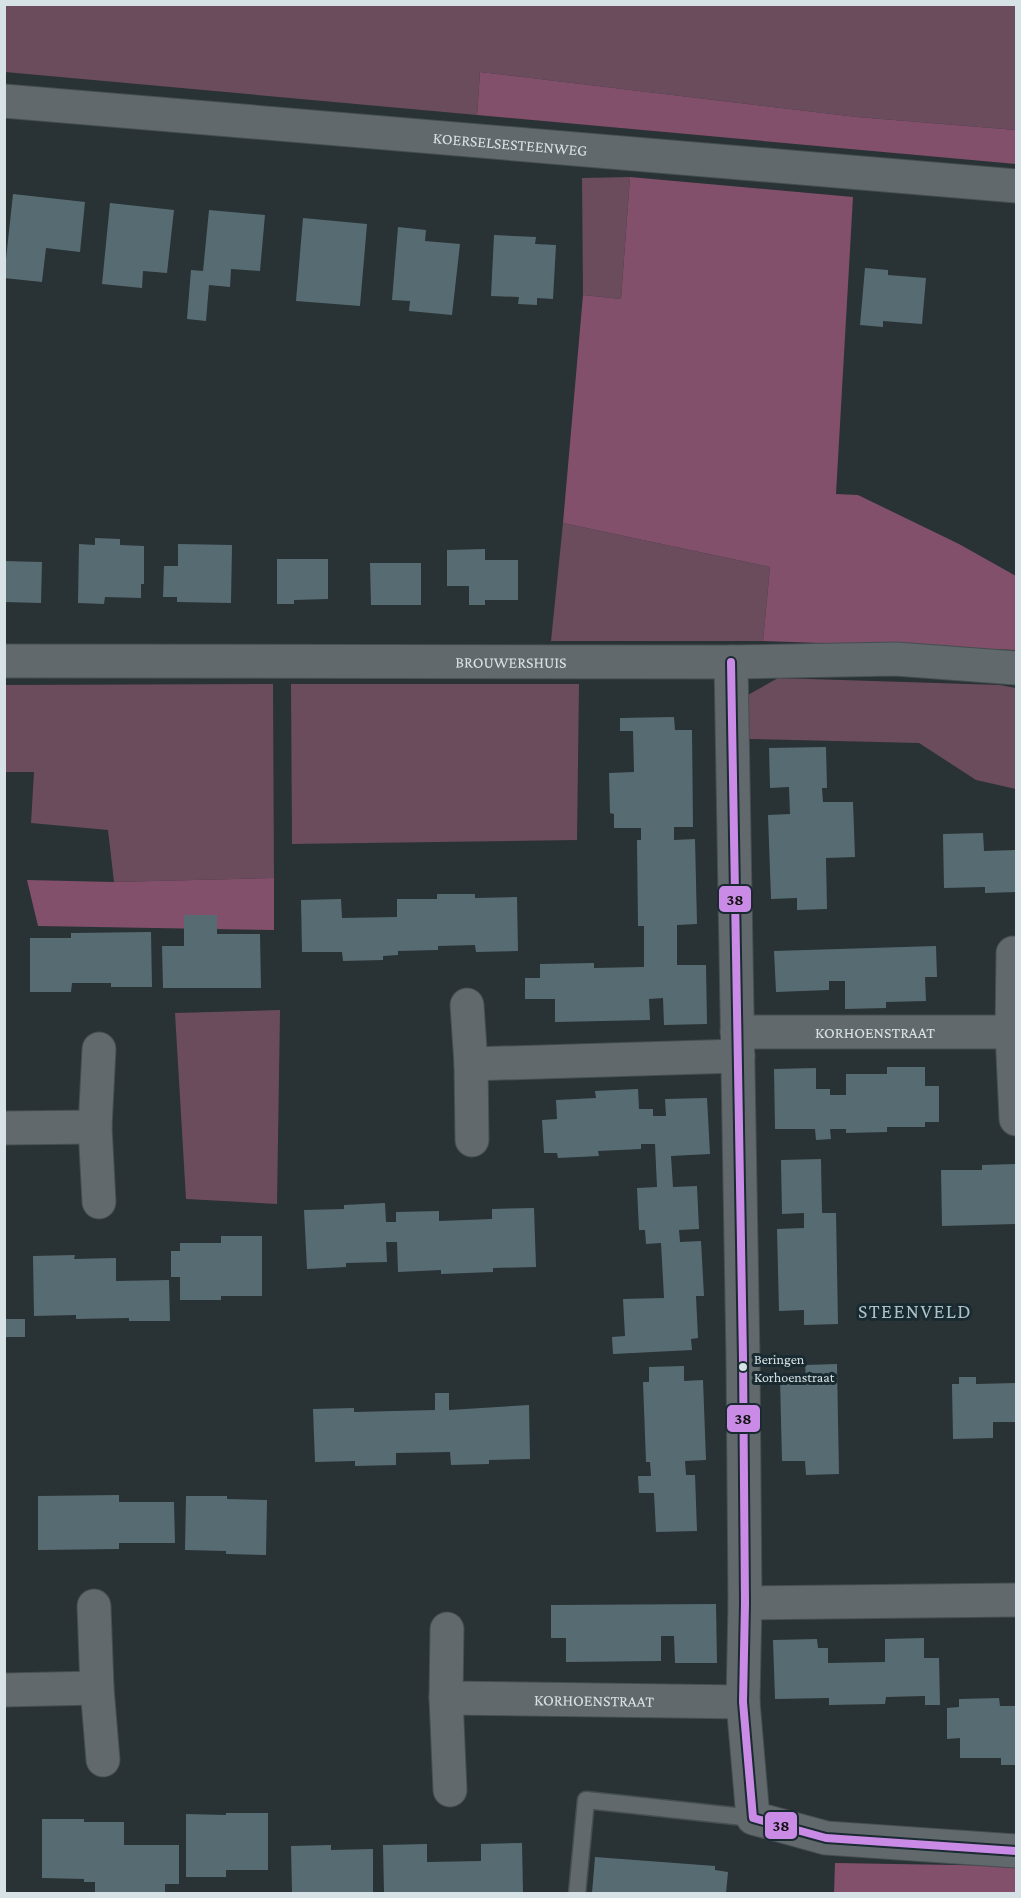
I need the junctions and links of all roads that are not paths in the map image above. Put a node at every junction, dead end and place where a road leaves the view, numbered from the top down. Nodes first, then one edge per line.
1 (4, 101) edge
2 (1017, 186) edge
3 (4, 661) edge
4 (731, 662) junction
5 (1017, 668) edge
6 (1013, 953) dead end
7 (467, 1005) dead end
8 (1012, 1032) junction
9 (737, 1044) junction
10 (99, 1049) dead end
11 (471, 1064) junction
12 (1016, 1119) edge
13 (95, 1127) junction
14 (4, 1128) edge
15 (472, 1140) dead end
16 (99, 1202) dead end
17 (1017, 1600) edge
18 (745, 1603) junction
19 (94, 1606) dead end
20 (447, 1629) dead end
21 (96, 1688) junction
22 (4, 1690) edge
23 (446, 1698) junction
24 (743, 1702) junction
25 (103, 1760) dead end
26 (450, 1790) dead end
27 (753, 1818) junction
28 (1017, 1851) edge
29 (577, 1893) edge

1 - 2 street, KOERSELSESTEENWEG
3 - 4 street, BROUWERSHUIS
4 - 5 street, BROUWERSHUIS
4 - 9 street
6 - 8 street
7 - 11 street
8 - 9 street, KORHOENSTRAAT
8 - 12 street
9 - 11 street, KORHOENSTRAAT
9 - 18 street
10 - 13 street
11 - 15 street
13 - 14 street
13 - 16 street
17 - 18 street
18 - 24 street
19 - 21 street
20 - 23 street
21 - 22 street
21 - 25 street
23 - 24 street, KORHOENSTRAAT
23 - 26 street
24 - 27 street
27 - 28 street
27 - 29 lane

